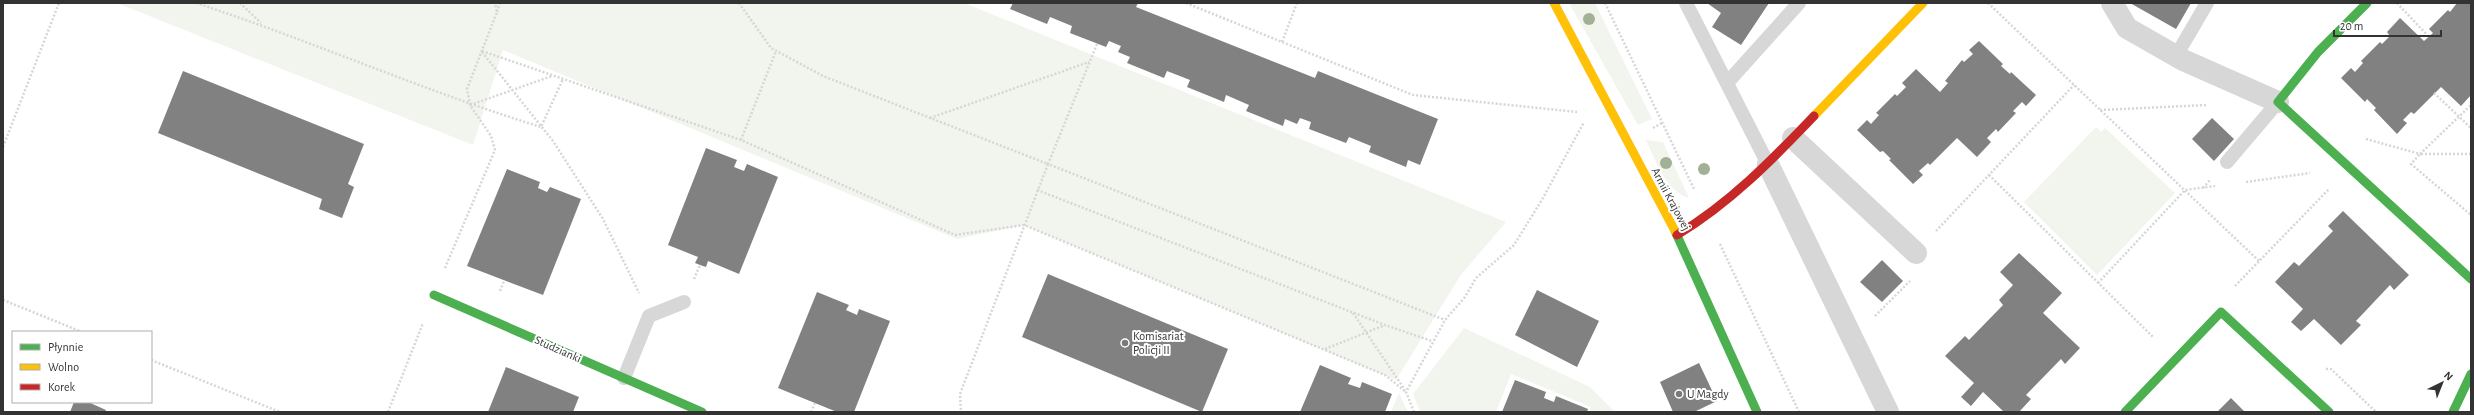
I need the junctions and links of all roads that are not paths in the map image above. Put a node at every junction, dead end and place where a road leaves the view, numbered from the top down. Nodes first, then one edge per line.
1 (1554, 3) edge
2 (1686, 3) edge
3 (1799, 3) edge
4 (1923, 3) edge
5 (2112, 3) edge
6 (2207, 3) edge
7 (2367, 3) edge
8 (2176, 56) junction
9 (1727, 83) junction
10 (2278, 102) junction
11 (1793, 138) junction
12 (2227, 162) dead end
13 (1768, 164) junction
14 (1676, 235) junction
15 (1916, 253) road end
16 (2471, 279) edge
17 (434, 296) road end
18 (684, 302) dead end
19 (2471, 374) edge
20 (624, 378) junction
21 (680, 408) edge
22 (702, 412) edge
23 (1758, 412) edge
24 (1888, 412) edge
25 (2125, 412) edge
26 (2329, 412) edge
27 (2452, 412) edge

1 - 14 street, Armii Krajowej
2 - 9 lane
3 - 9 lane
4 - 11 street
5 - 8 street
6 - 8 lane
7 - 10 street
8 - 10 street
9 - 13 lane
10 - 12 lane
10 - 16 street
11 - 13 street
11 - 15 street
13 - 14 street
13 - 24 street
14 - 23 street, Armii Krajowej
17 - 20 street, Studzianki
18 - 20 lane
19 - 27 street
20 - 21 street, Studzianki
21 - 22 street, Studzianki
25 - 26 street

